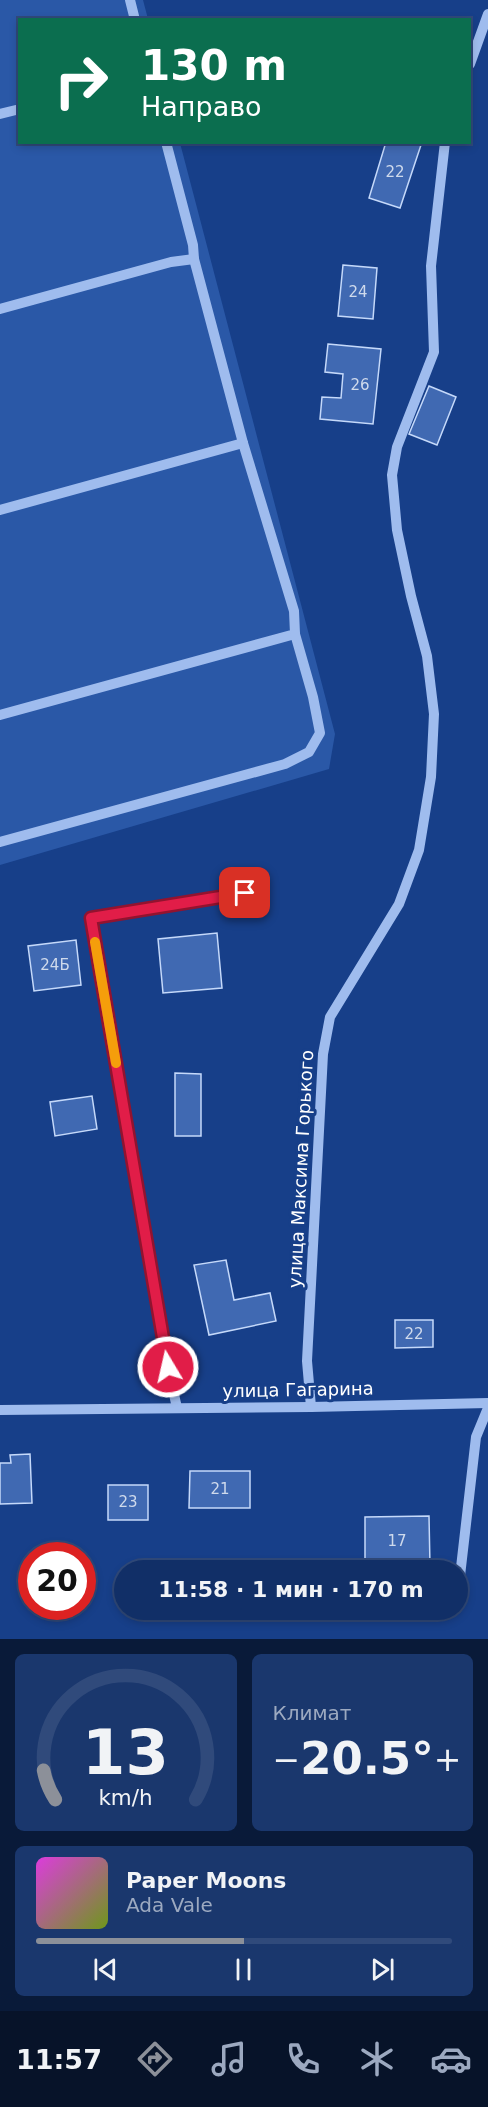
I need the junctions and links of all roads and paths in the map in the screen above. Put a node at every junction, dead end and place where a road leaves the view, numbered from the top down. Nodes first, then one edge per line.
1 (130, 0) edge
2 (488, 14) edge
3 (134, 18) edge
4 (471, 61) edge
5 (18, 110) edge
6 (0, 114) edge
7 (167, 144) edge
8 (445, 144) edge
9 (194, 259) junction
10 (0, 309) edge
11 (243, 443) junction
12 (0, 510) edge
13 (295, 634) junction
14 (0, 715) edge
15 (0, 842) edge
16 (245, 893) dead end
17 (488, 1403) edge
18 (311, 1407) junction
19 (177, 1408) junction
20 (488, 1408) edge
21 (0, 1410) edge
22 (462, 1560) edge

1 - 3 street
2 - 4 street
5 - 6 street
7 - 9 street
8 - 18 street, улица Максима Горького
9 - 10 street
9 - 11 street
11 - 12 street
11 - 13 street
13 - 14 street
13 - 15 street
16 - 19 street
17 - 18 street, улица Гагарина
18 - 19 street, улица Гагарина
19 - 21 street, улица Гагарина
20 - 22 street

